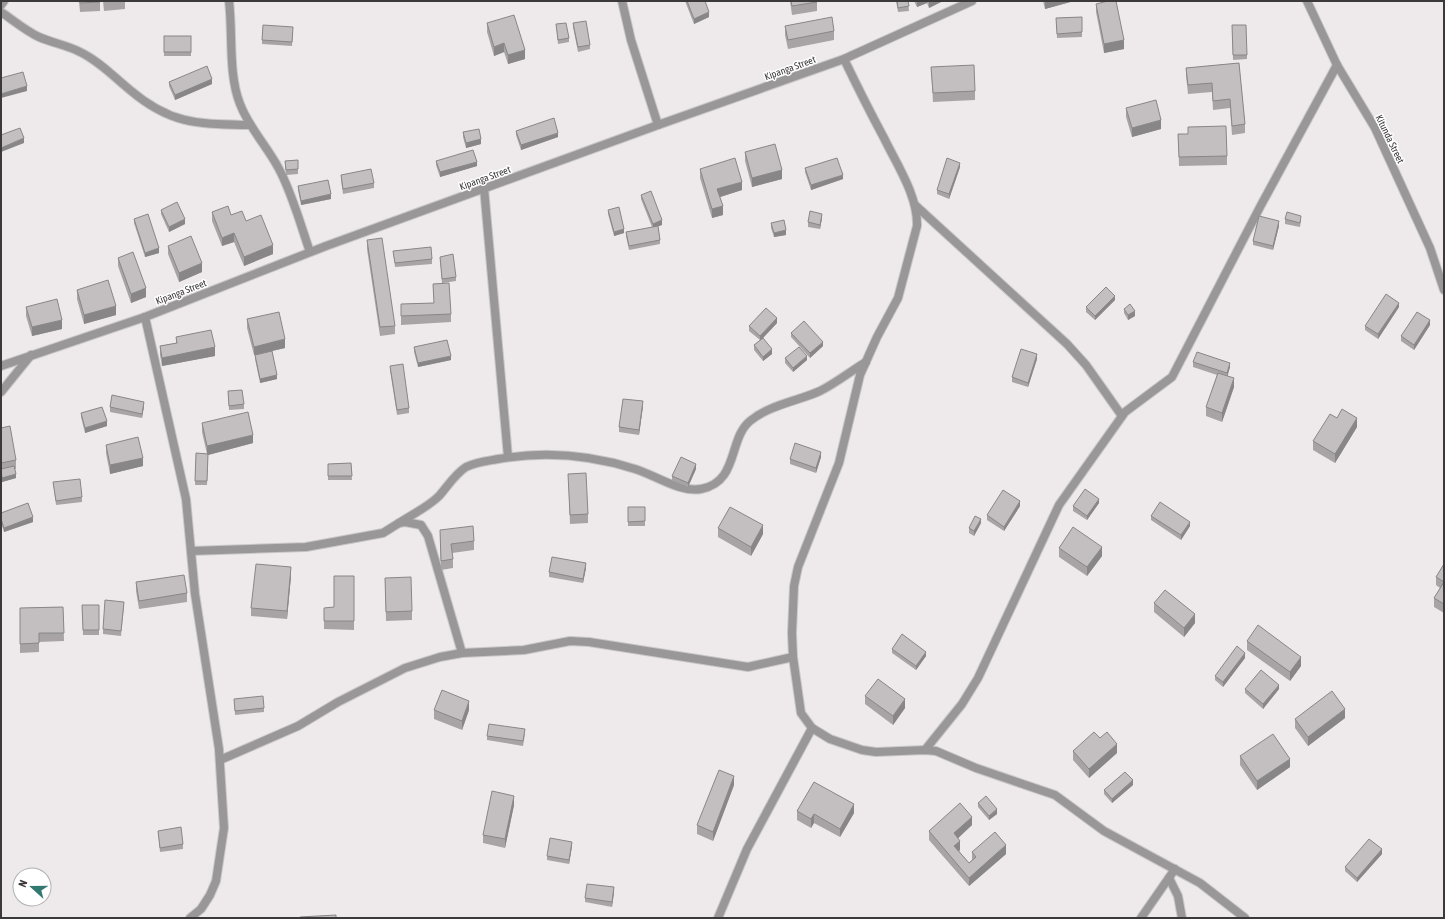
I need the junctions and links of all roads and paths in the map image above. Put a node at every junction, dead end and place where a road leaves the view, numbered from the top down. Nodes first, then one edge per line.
1 (4, 1) edge
2 (229, 1) edge
3 (622, 1) edge
4 (972, 1) edge
5 (1307, 1) edge
6 (1, 5) edge
7 (1, 12) edge
8 (844, 59) junction
9 (1337, 65) junction
10 (249, 125) junction
11 (658, 125) junction
12 (484, 188) junction
13 (915, 204) junction
14 (310, 252) junction
15 (1444, 290) edge
16 (145, 317) junction
17 (31, 355) junction
18 (866, 362) junction
19 (1, 366) edge
20 (1, 392) edge
21 (1122, 416) junction
22 (508, 457) junction
23 (399, 523) junction
24 (191, 551) junction
25 (462, 653) junction
26 (793, 657) junction
27 (812, 728) junction
28 (925, 750) junction
29 (220, 760) junction
30 (1175, 869) junction
31 (1169, 878) junction
32 (190, 918) edge
33 (718, 918) edge
34 (1141, 918) edge
35 (1182, 918) edge
36 (1245, 918) edge

1 - 6 street
2 - 10 street
3 - 11 street
4 - 8 street, Kipanga Street
5 - 9 street, Kitunda Street
7 - 10 street
8 - 11 street, Kipanga Street
8 - 13 street
9 - 15 street, Kitunda Street
9 - 21 street
10 - 14 street
11 - 12 street, Kipanga Street
12 - 14 street, Kipanga Street
12 - 22 street
13 - 18 street
13 - 21 street
14 - 16 street, Kipanga Street
16 - 17 street, Kipanga Street
16 - 24 street
17 - 19 street, Kipanga Street
17 - 20 street
18 - 22 street
18 - 26 street
21 - 28 street
22 - 23 street
23 - 24 street
23 - 25 street
24 - 29 street
25 - 26 street
25 - 29 street
26 - 27 street
27 - 28 street
27 - 33 street
28 - 30 street
29 - 32 street
30 - 31 street
30 - 36 street
31 - 34 street
31 - 35 street

